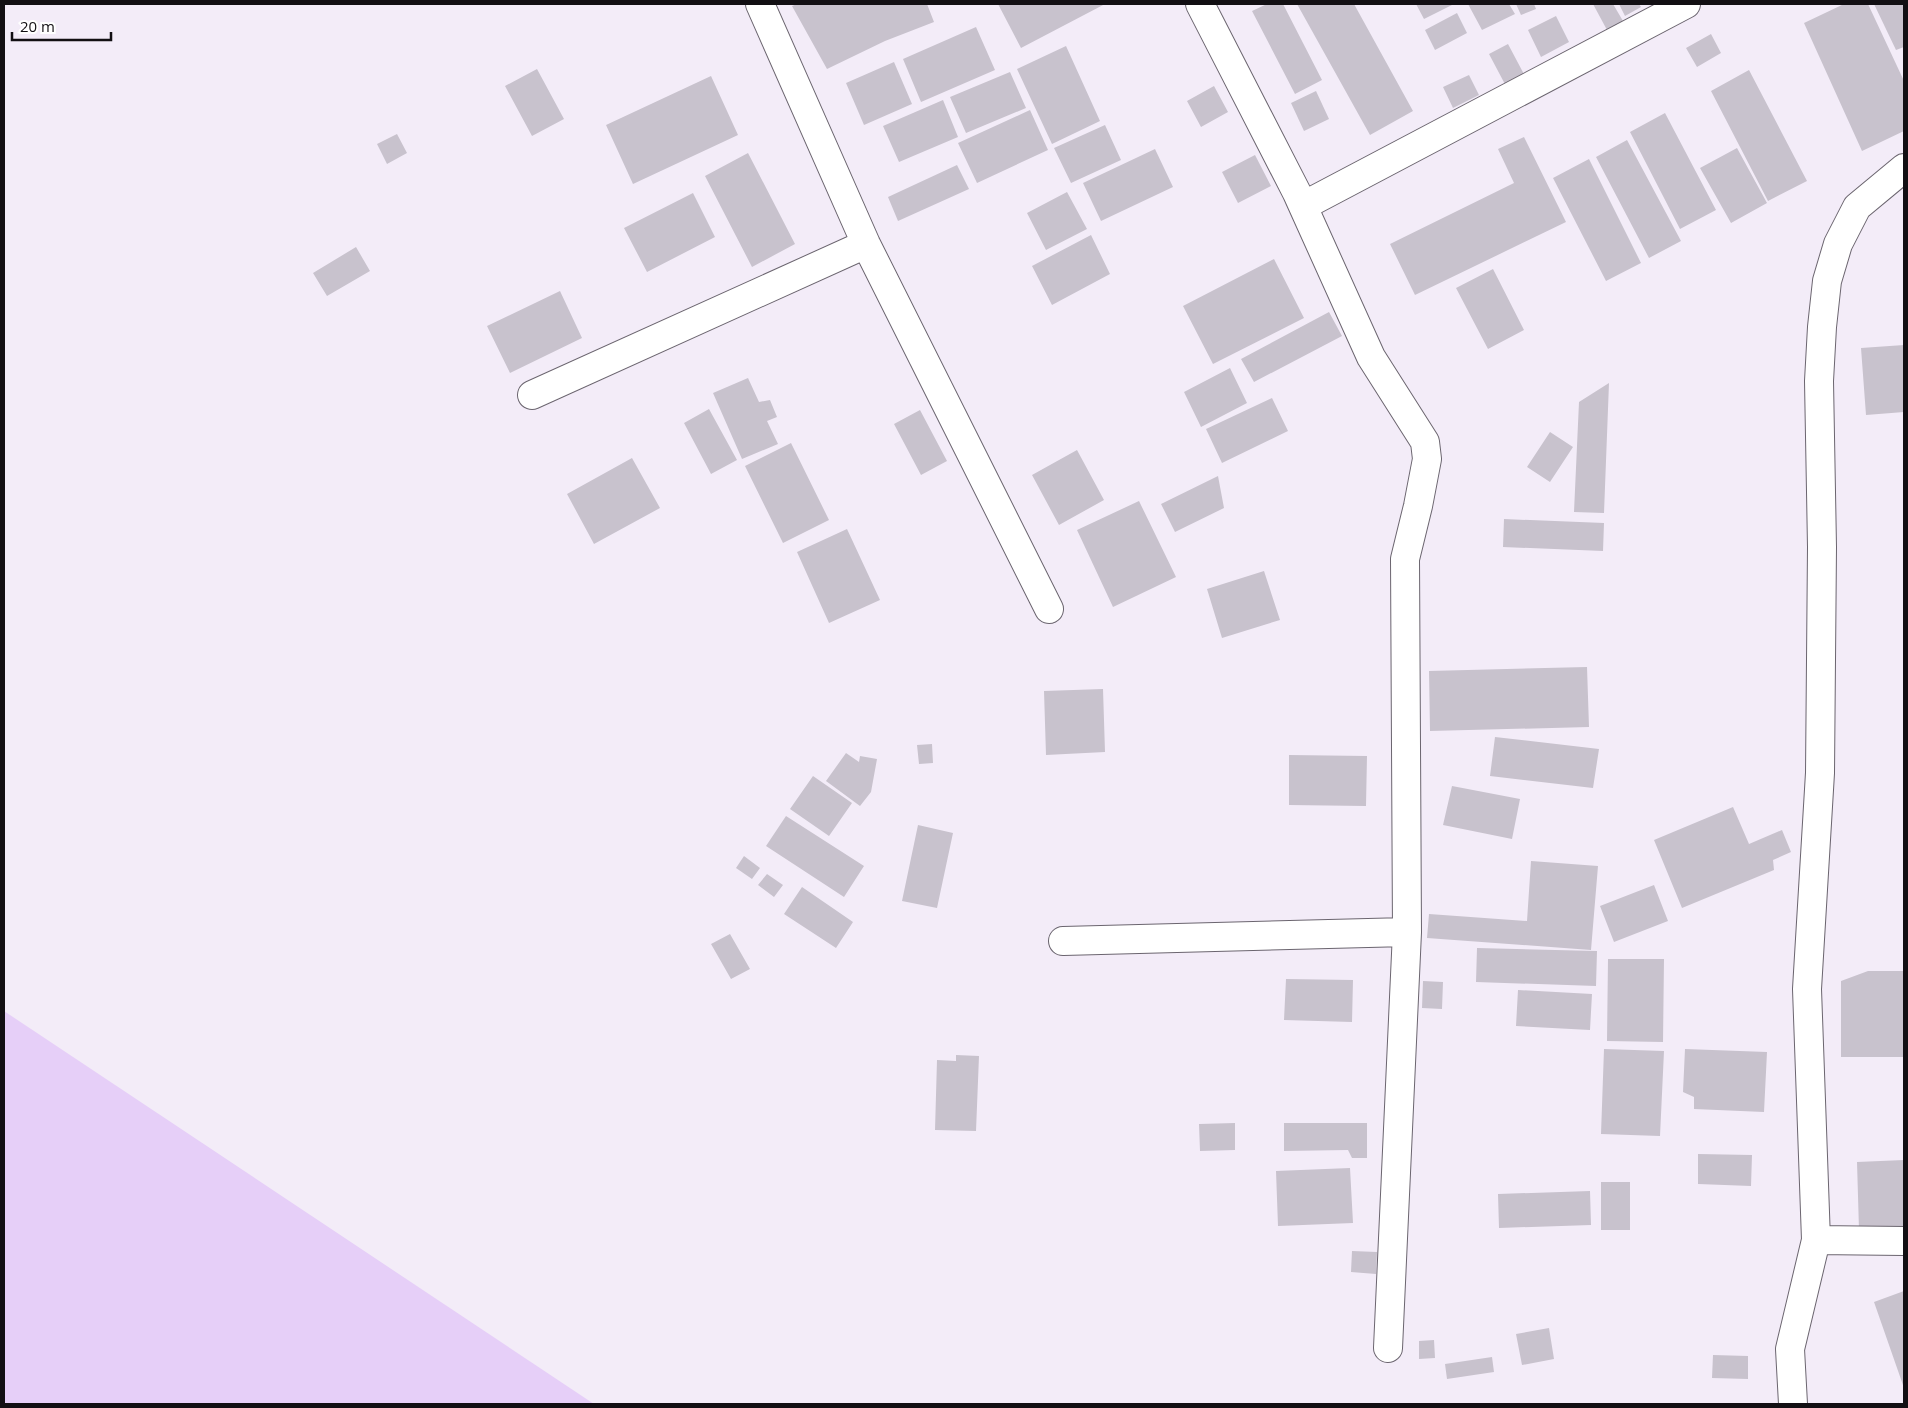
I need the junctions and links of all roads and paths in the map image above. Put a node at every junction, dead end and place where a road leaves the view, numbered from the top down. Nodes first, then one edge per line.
1 (760, 4) edge
2 (1200, 4) edge
3 (1686, 4) edge
4 (1904, 168) edge
5 (1303, 206) junction
6 (866, 244) junction
7 (532, 395) dead end
8 (1048, 609) dead end
9 (1407, 932) junction
10 (1063, 941) dead end
11 (1816, 1240) junction
12 (1904, 1241) edge
13 (1388, 1348) dead end
14 (1793, 1404) edge

1 - 6 street
2 - 5 street
3 - 5 street
4 - 11 street
5 - 9 street
6 - 7 street
6 - 8 street
9 - 10 street
9 - 13 street
11 - 12 street
11 - 14 street

